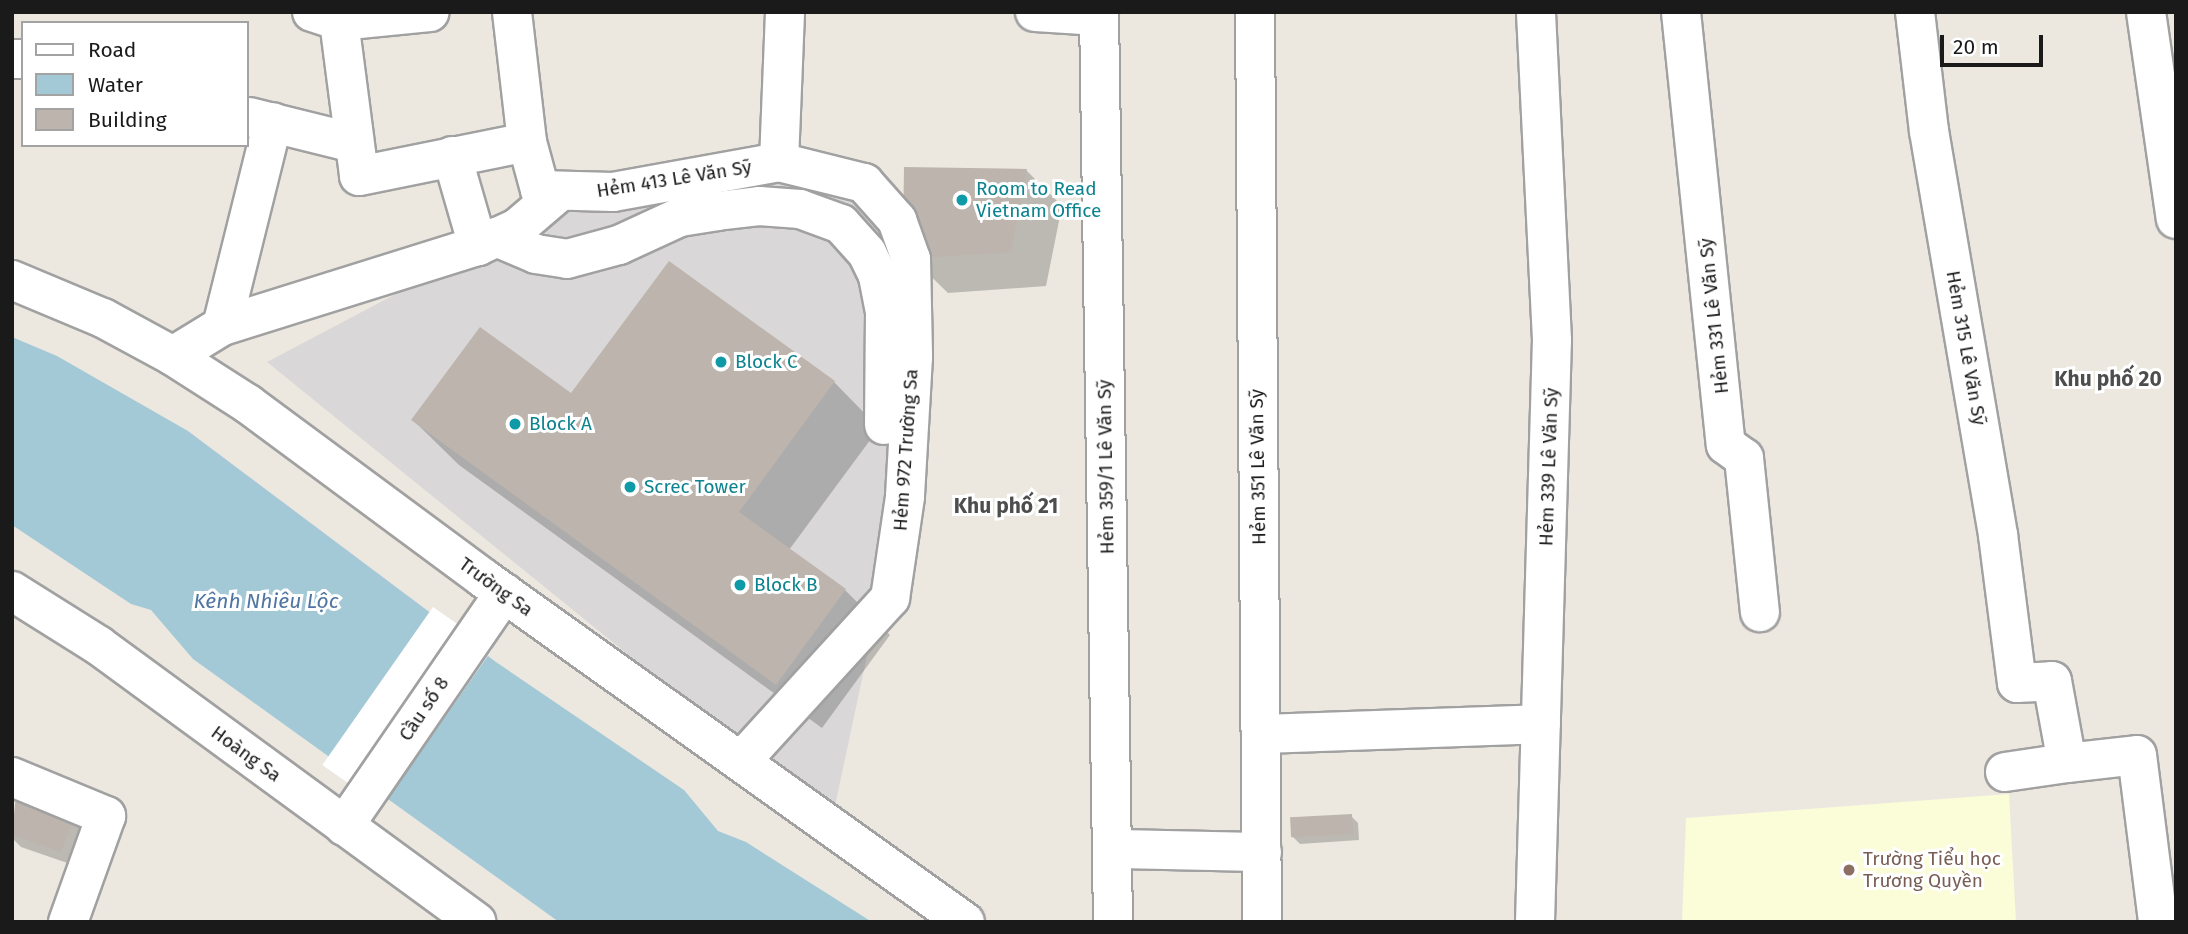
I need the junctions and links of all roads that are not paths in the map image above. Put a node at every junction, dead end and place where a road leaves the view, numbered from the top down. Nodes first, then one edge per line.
1 (430, 12) edge
2 (512, 12) edge
3 (785, 12) edge
4 (1035, 12) edge
5 (1255, 12) edge
6 (1536, 12) edge
7 (1681, 12) edge
8 (1915, 12) edge
9 (2146, 12) edge
10 (1099, 14) edge
11 (326, 17) edge
12 (260, 119) edge
13 (527, 142) junction
14 (452, 156) junction
15 (356, 159) junction
16 (779, 162) junction
17 (558, 192) junction
18 (2176, 219) edge
19 (487, 242) junction
20 (12, 280) edge
21 (222, 326) junction
22 (173, 356) junction
23 (898, 544) junction
24 (494, 586) junction
25 (14, 600) edge
26 (1760, 612) dead end
27 (1541, 724) junction
28 (1261, 734) junction
29 (741, 761) junction
30 (2067, 763) junction
31 (2005, 772) dead end
32 (12, 777) edge
33 (344, 803) junction
34 (1115, 849) junction
35 (1262, 852) junction
36 (430, 909) edge
37 (68, 922) edge
38 (476, 922) edge
39 (965, 922) edge
40 (1112, 922) edge
41 (1262, 922) edge
42 (1535, 922) edge
43 (2158, 922) edge

1 - 11 street
2 - 13 street
3 - 16 street
4 - 10 street
5 - 28 street, Hẻm 351 Lê Văn Sỹ
6 - 27 street, Hẻm 339 Lê Văn Sỹ
7 - 26 street, Hẻm 331 Lê Văn Sỹ
8 - 30 street, Hẻm 315 Lê Văn Sỹ
9 - 18 street
10 - 34 street, Hẻm 359/1 Lê Văn Sỹ
11 - 15 street
12 - 15 street
12 - 21 street
13 - 14 street
13 - 17 street
14 - 15 street
14 - 19 street
16 - 17 street, Hẻm 413 Lê Văn Sỹ
16 - 23 street, Hẻm 972 Trường Sa
17 - 19 street
19 - 21 street
19 - 23 street
20 - 22 street, Trường Sa
21 - 22 street
22 - 24 street, Trường Sa
23 - 29 street, Hẻm 972 Trường Sa
24 - 29 street, Trường Sa
24 - 33 street, Cầu số 8
25 - 33 street, Hoàng Sa
27 - 28 street
27 - 42 street, Hẻm 339 Lê Văn Sỹ
28 - 35 street, Hẻm 351 Lê Văn Sỹ
29 - 39 street, Trường Sa
30 - 31 street
30 - 43 street
32 - 37 street
33 - 36 street, Hoàng Sa
34 - 35 street
34 - 40 street, Hẻm 359/1 Lê Văn Sỹ
35 - 41 street, Hẻm 351 Lê Văn Sỹ
36 - 38 street, Hoàng Sa

